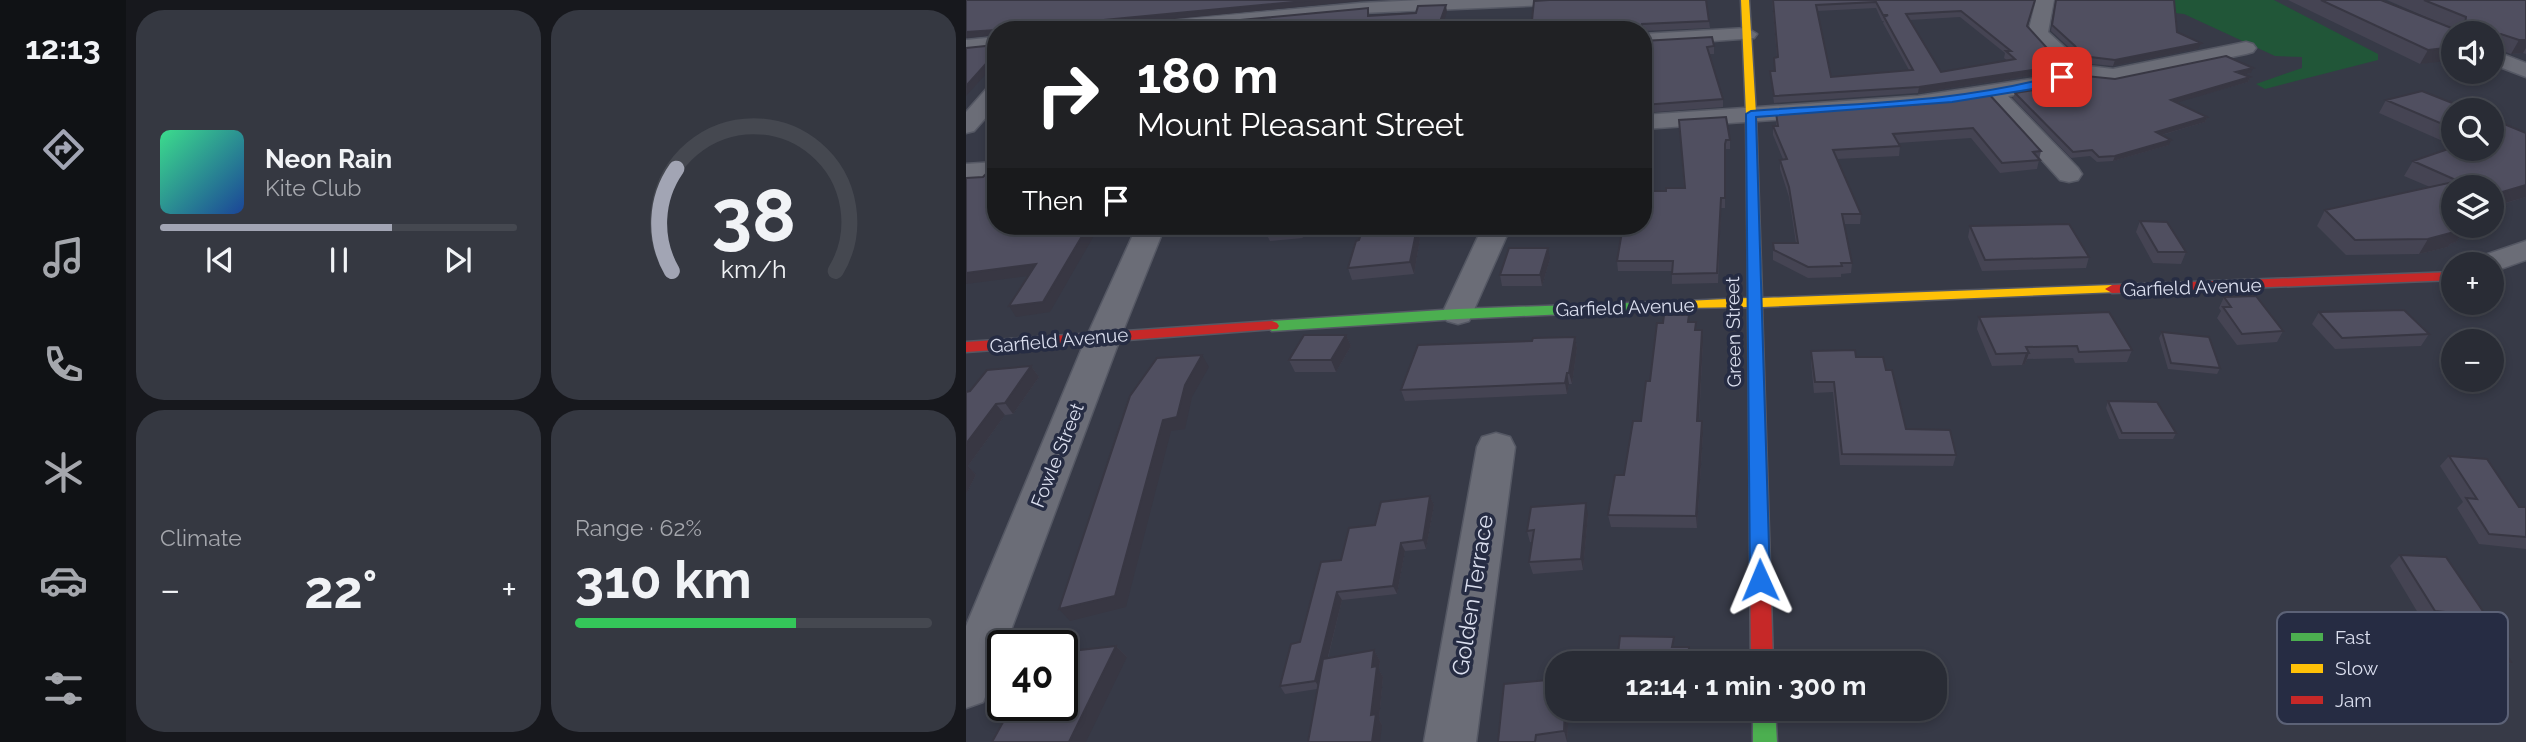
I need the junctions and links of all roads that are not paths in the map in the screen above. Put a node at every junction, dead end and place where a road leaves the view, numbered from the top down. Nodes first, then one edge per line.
1 (1244, 0) edge
2 (1548, 0) edge
3 (1745, 0) edge
4 (2045, 0) edge
5 (1482, 6) edge
6 (1236, 21) edge
7 (1264, 21) edge
8 (1747, 34) junction
9 (1652, 39) edge
10 (987, 44) edge
11 (966, 46) edge
12 (2246, 48) dead end
13 (2504, 61) edge
14 (2068, 71) junction
15 (2526, 71) edge
16 (1993, 93) junction
17 (987, 102) edge
18 (1751, 114) junction
19 (1652, 121) edge
20 (966, 126) edge
21 (987, 171) edge
22 (966, 173) edge
23 (2069, 174) dead end
24 (1148, 235) edge
25 (1493, 235) edge
26 (2526, 250) edge
27 (2504, 258) edge
28 (2441, 276) edge
29 (1754, 302) junction
30 (1458, 314) junction
31 (1104, 335) junction
32 (966, 347) edge
33 (1496, 447) dead end
34 (1762, 651) edge
35 (967, 680) edge
36 (1764, 721) edge
37 (1450, 742) edge
38 (1765, 742) edge

1 - 6 street
2 - 5 street
3 - 8 street, Green Street
4 - 14 street
5 - 7 street
8 - 9 street
8 - 18 street, Green Street
10 - 11 street
12 - 14 street
13 - 15 street
14 - 16 street
16 - 18 street
16 - 23 street
17 - 20 street
18 - 19 street
18 - 29 street, Green Street
21 - 22 street
24 - 31 street, Fowle Street
25 - 30 street
26 - 27 street
28 - 29 street, Garfield Avenue
29 - 30 street, Garfield Avenue
29 - 34 street, Green Street
30 - 31 street, Garfield Avenue
31 - 32 street, Garfield Avenue
31 - 35 street, Fowle Street
33 - 37 street, Golden Terrace
36 - 38 street

